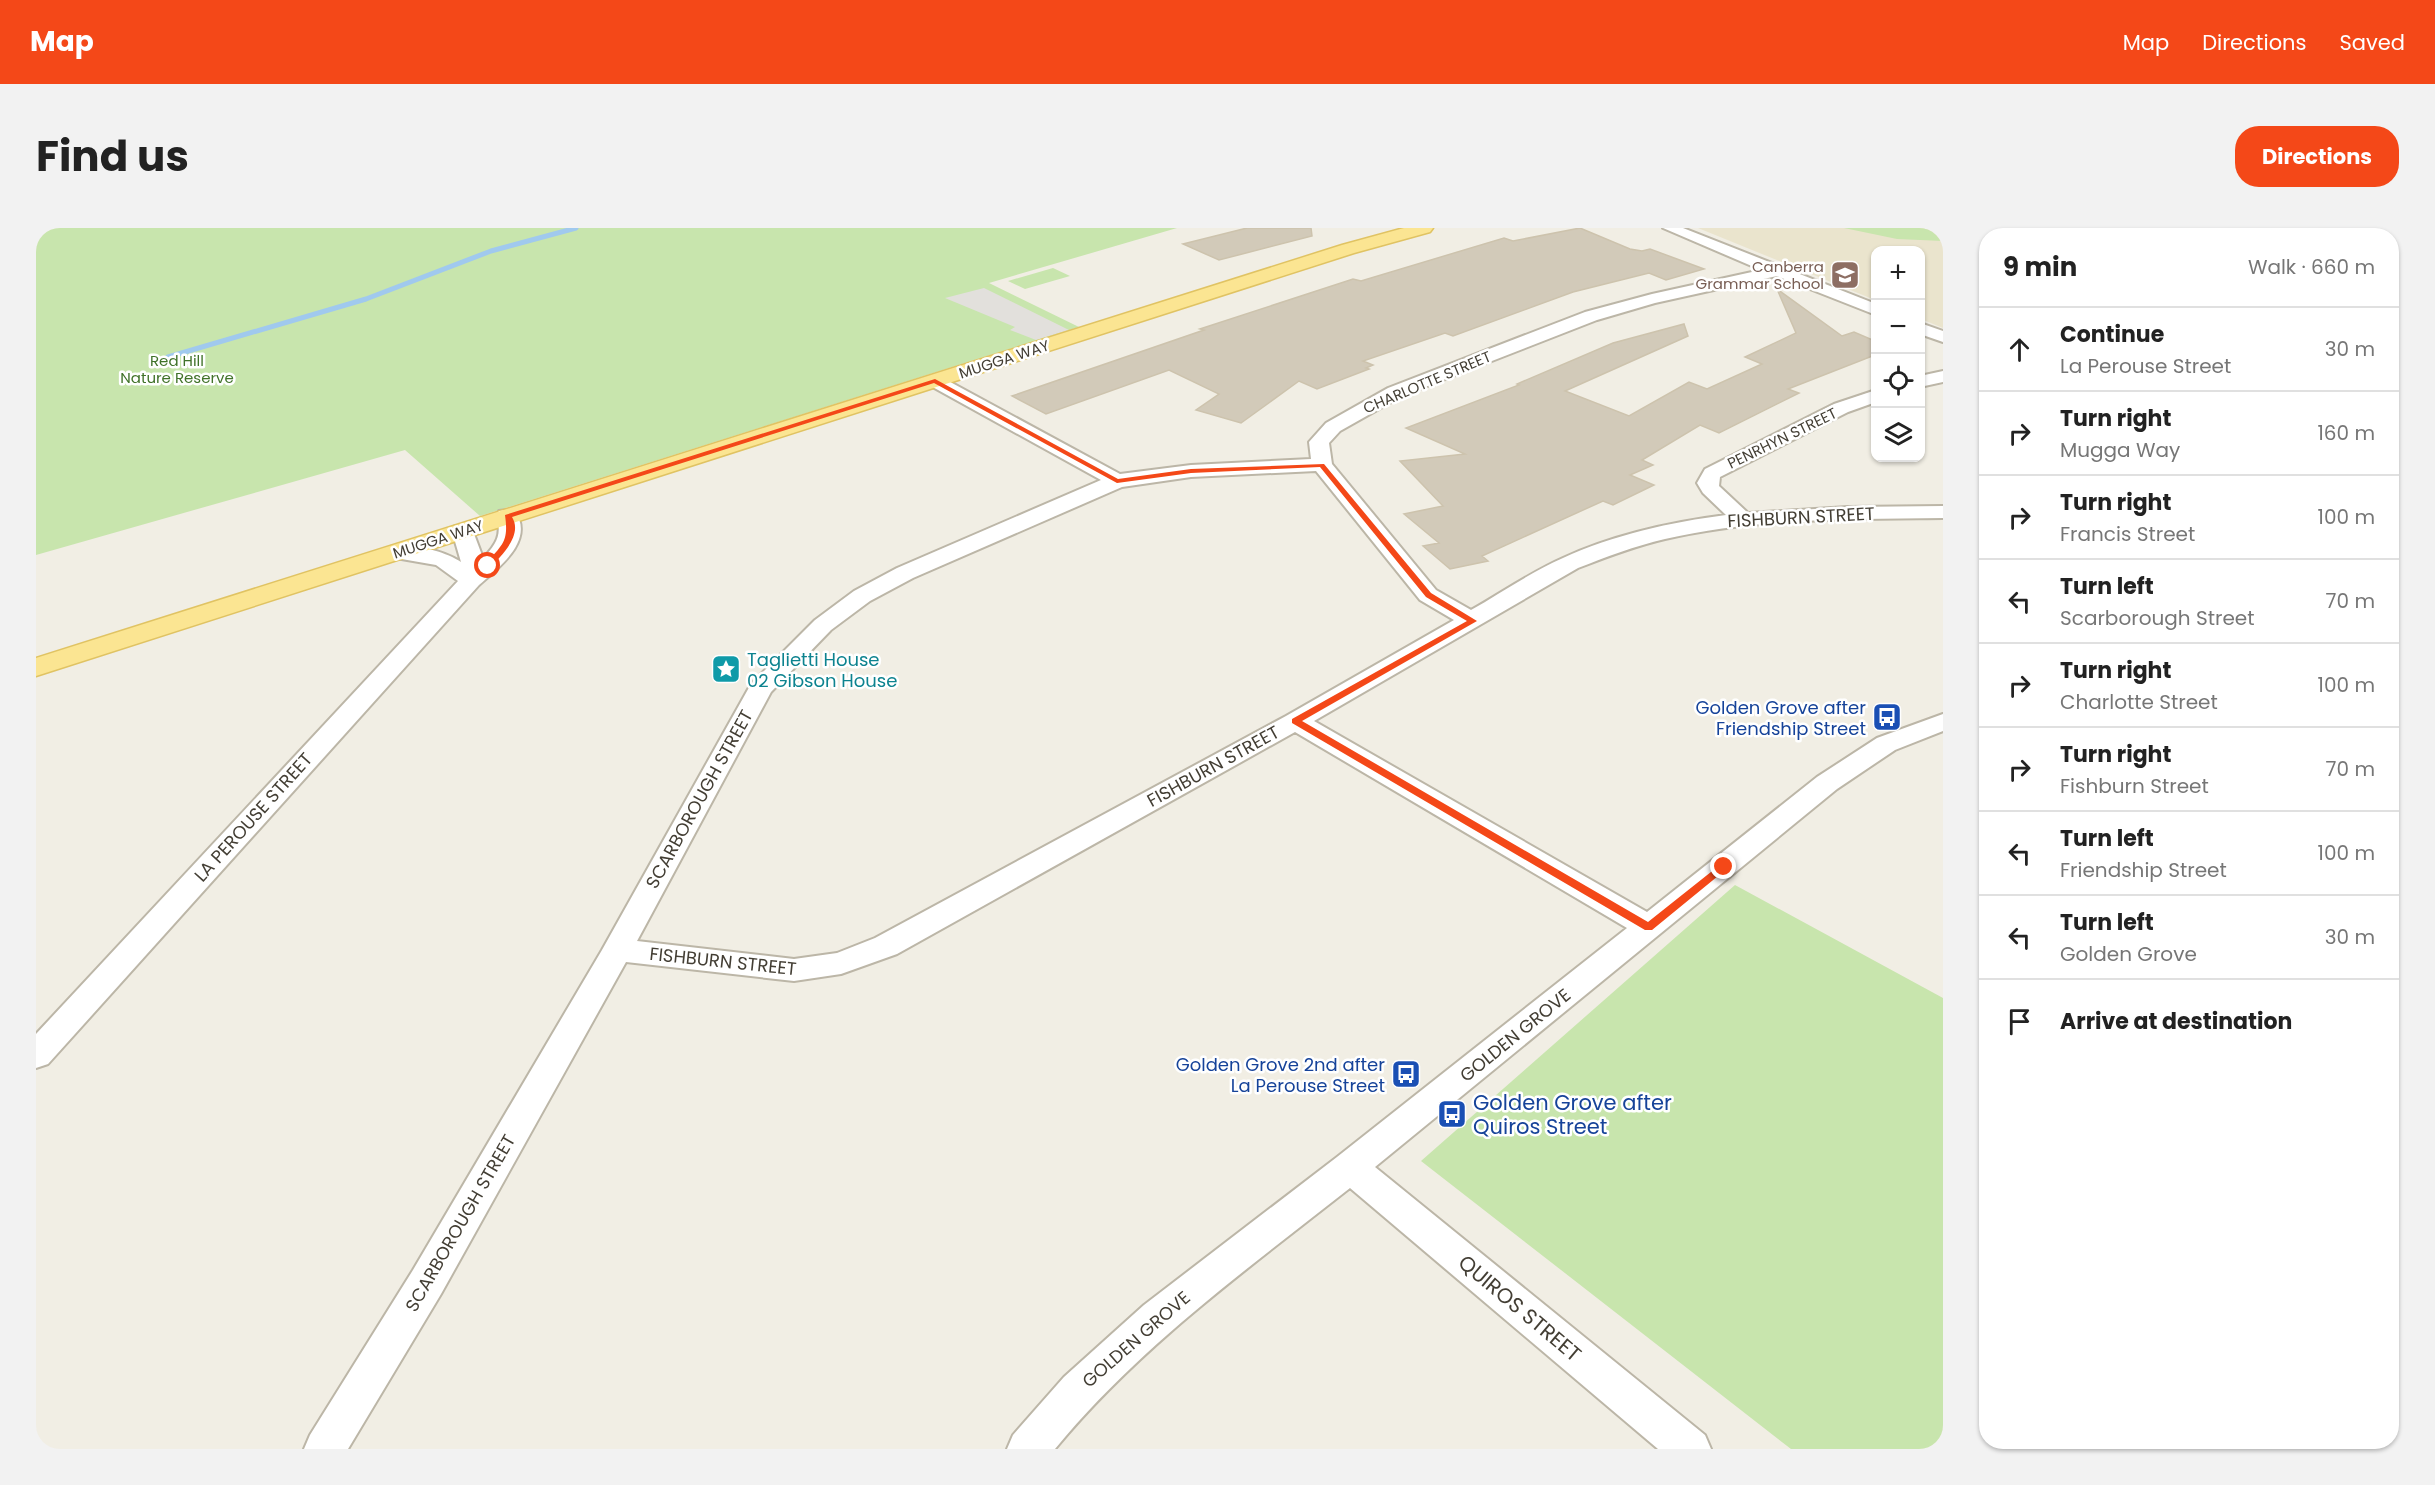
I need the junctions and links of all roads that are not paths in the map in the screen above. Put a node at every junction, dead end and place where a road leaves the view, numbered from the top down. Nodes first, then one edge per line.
1 (1424, 228) edge
2 (1670, 228) edge
3 (1778, 271) junction
4 (1871, 308) edge
5 (1925, 330) edge
6 (1943, 337) edge
7 (1943, 376) edge
8 (935, 381) junction
9 (1925, 381) edge
10 (1871, 397) edge
11 (1322, 465) junction
12 (1117, 481) junction
13 (1943, 512) edge
14 (507, 516) junction
15 (1741, 518) junction
16 (463, 531) junction
17 (398, 552) junction
18 (471, 580) junction
19 (1473, 621) junction
20 (36, 667) edge
21 (1296, 721) junction
22 (1943, 722) edge
23 (1649, 927) junction
24 (617, 950) junction
25 (50, 1024) edge
26 (36, 1055) edge
27 (1350, 1167) junction
28 (325, 1449) edge
29 (1028, 1449) edge
30 (1690, 1449) edge

1 - 8 main road, MUGGA WAY
2 - 3 street
3 - 4 street
3 - 11 street, CHARLOTTE STREET
5 - 6 street
7 - 9 street
8 - 12 street
8 - 14 main road, MUGGA WAY
10 - 15 street, PENRHYN STREET
11 - 12 street, SCARBOROUGH STREET
11 - 19 street
12 - 24 street, SCARBOROUGH STREET
13 - 15 street, FISHBURN STREET
14 - 16 main road, MUGGA WAY
14 - 18 street, LA PEROUSE STREET
15 - 19 street, FISHBURN STREET
16 - 17 main road, MUGGA WAY
16 - 18 street
17 - 18 street
17 - 20 main road, MUGGA WAY
18 - 25 street, LA PEROUSE STREET
19 - 21 street, FISHBURN STREET
21 - 23 street
21 - 24 street, FISHBURN STREET
22 - 23 street, GOLDEN GROVE
23 - 27 street, GOLDEN GROVE
24 - 28 street, SCARBOROUGH STREET
25 - 26 street, LA PEROUSE STREET
27 - 29 street, GOLDEN GROVE
27 - 30 street, QUIROS STREET

